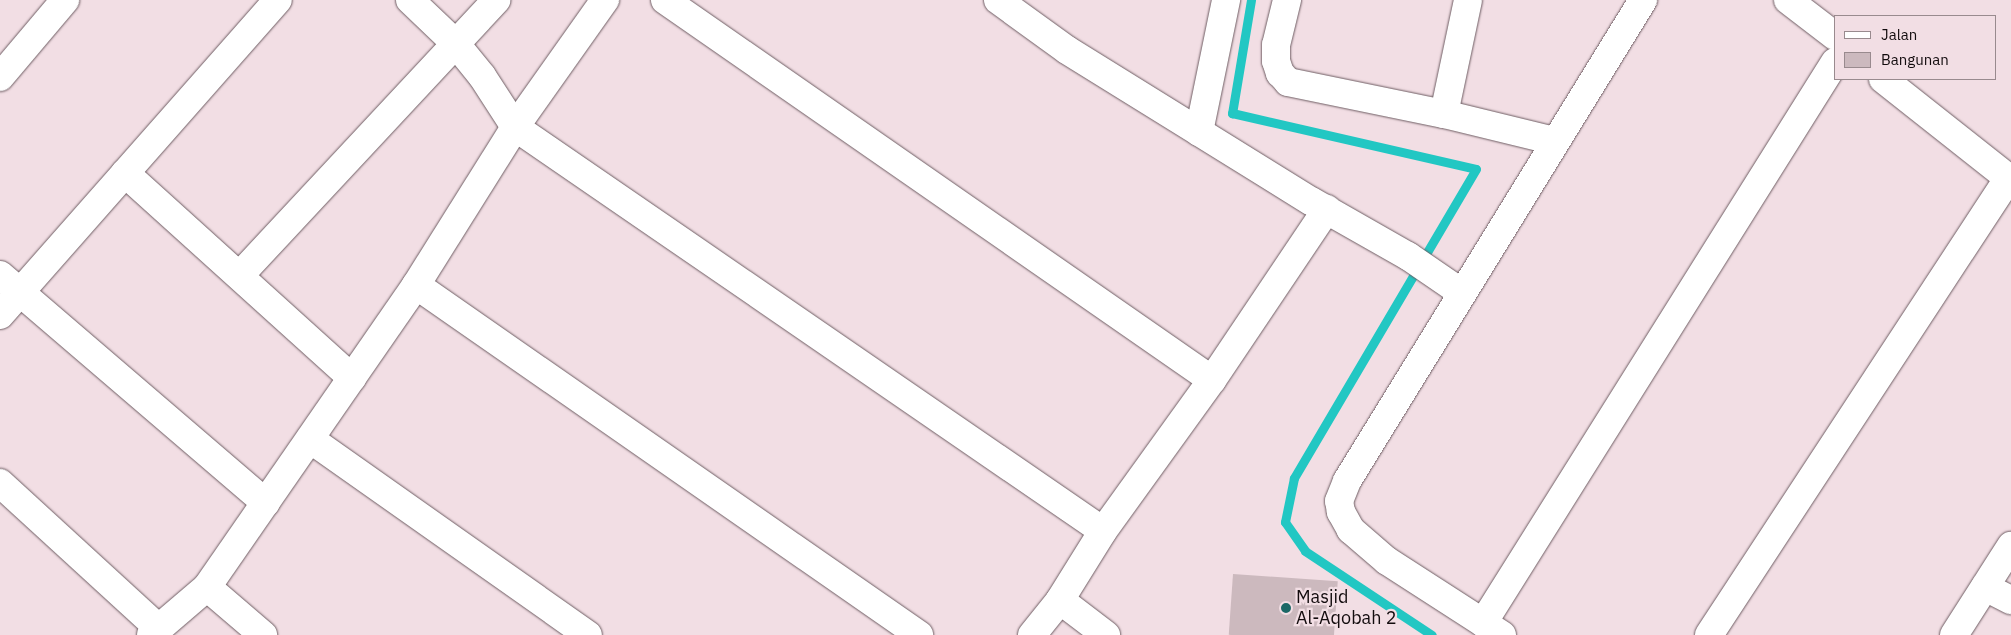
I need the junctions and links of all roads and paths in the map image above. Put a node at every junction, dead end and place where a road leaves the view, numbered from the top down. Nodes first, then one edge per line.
1 (65, 0) edge
2 (278, 0) edge
3 (410, 0) edge
4 (496, 0) edge
5 (605, 0) edge
6 (665, 0) edge
7 (998, 0) edge
8 (1226, 0) edge
9 (1287, 0) edge
10 (1468, 0) edge
11 (1643, 0) edge
12 (1788, 0) edge
13 (1026, 10) edge
14 (1834, 35) edge
15 (456, 44) junction
16 (1834, 64) edge
17 (0, 77) edge
18 (1883, 80) edge
19 (1444, 114) junction
20 (515, 127) junction
21 (1199, 132) junction
22 (1556, 141) junction
23 (125, 173) junction
24 (2009, 180) edge
25 (1326, 209) junction
26 (240, 275) junction
27 (10, 283) edge
28 (416, 285) junction
29 (1452, 287) junction
30 (0, 315) edge
31 (352, 378) junction
32 (1212, 380) junction
33 (310, 439) junction
34 (0, 483) edge
35 (266, 503) junction
36 (1103, 531) junction
37 (2011, 546) edge
38 (207, 587) junction
39 (1985, 587) junction
40 (1060, 600) junction
41 (2011, 600) edge
42 (1493, 629) edge
43 (155, 632) edge
44 (263, 635) edge
45 (588, 635) edge
46 (919, 635) edge
47 (1032, 635) edge
48 (1106, 635) edge
49 (1709, 635) edge
50 (1954, 635) edge

1 - 17 street
2 - 23 street
3 - 15 street
4 - 15 street
5 - 20 street
6 - 32 street
7 - 13 street
8 - 21 street
9 - 19 street
10 - 19 street
11 - 22 street
12 - 14 street
13 - 21 street
15 - 20 street
15 - 26 street
16 - 42 street
18 - 24 street
19 - 22 street
20 - 28 street
20 - 36 street
21 - 25 street
22 - 29 street
23 - 26 street
23 - 27 street
24 - 49 street
25 - 29 street
25 - 32 street
26 - 31 street
27 - 30 street
27 - 35 street
28 - 31 street
28 - 46 street
29 - 42 street
31 - 33 street
32 - 36 street
33 - 35 street
33 - 45 street
34 - 43 street
35 - 38 street
36 - 40 street
37 - 39 street
38 - 43 street
38 - 44 street
39 - 41 street
39 - 50 street
40 - 47 street
40 - 48 street

